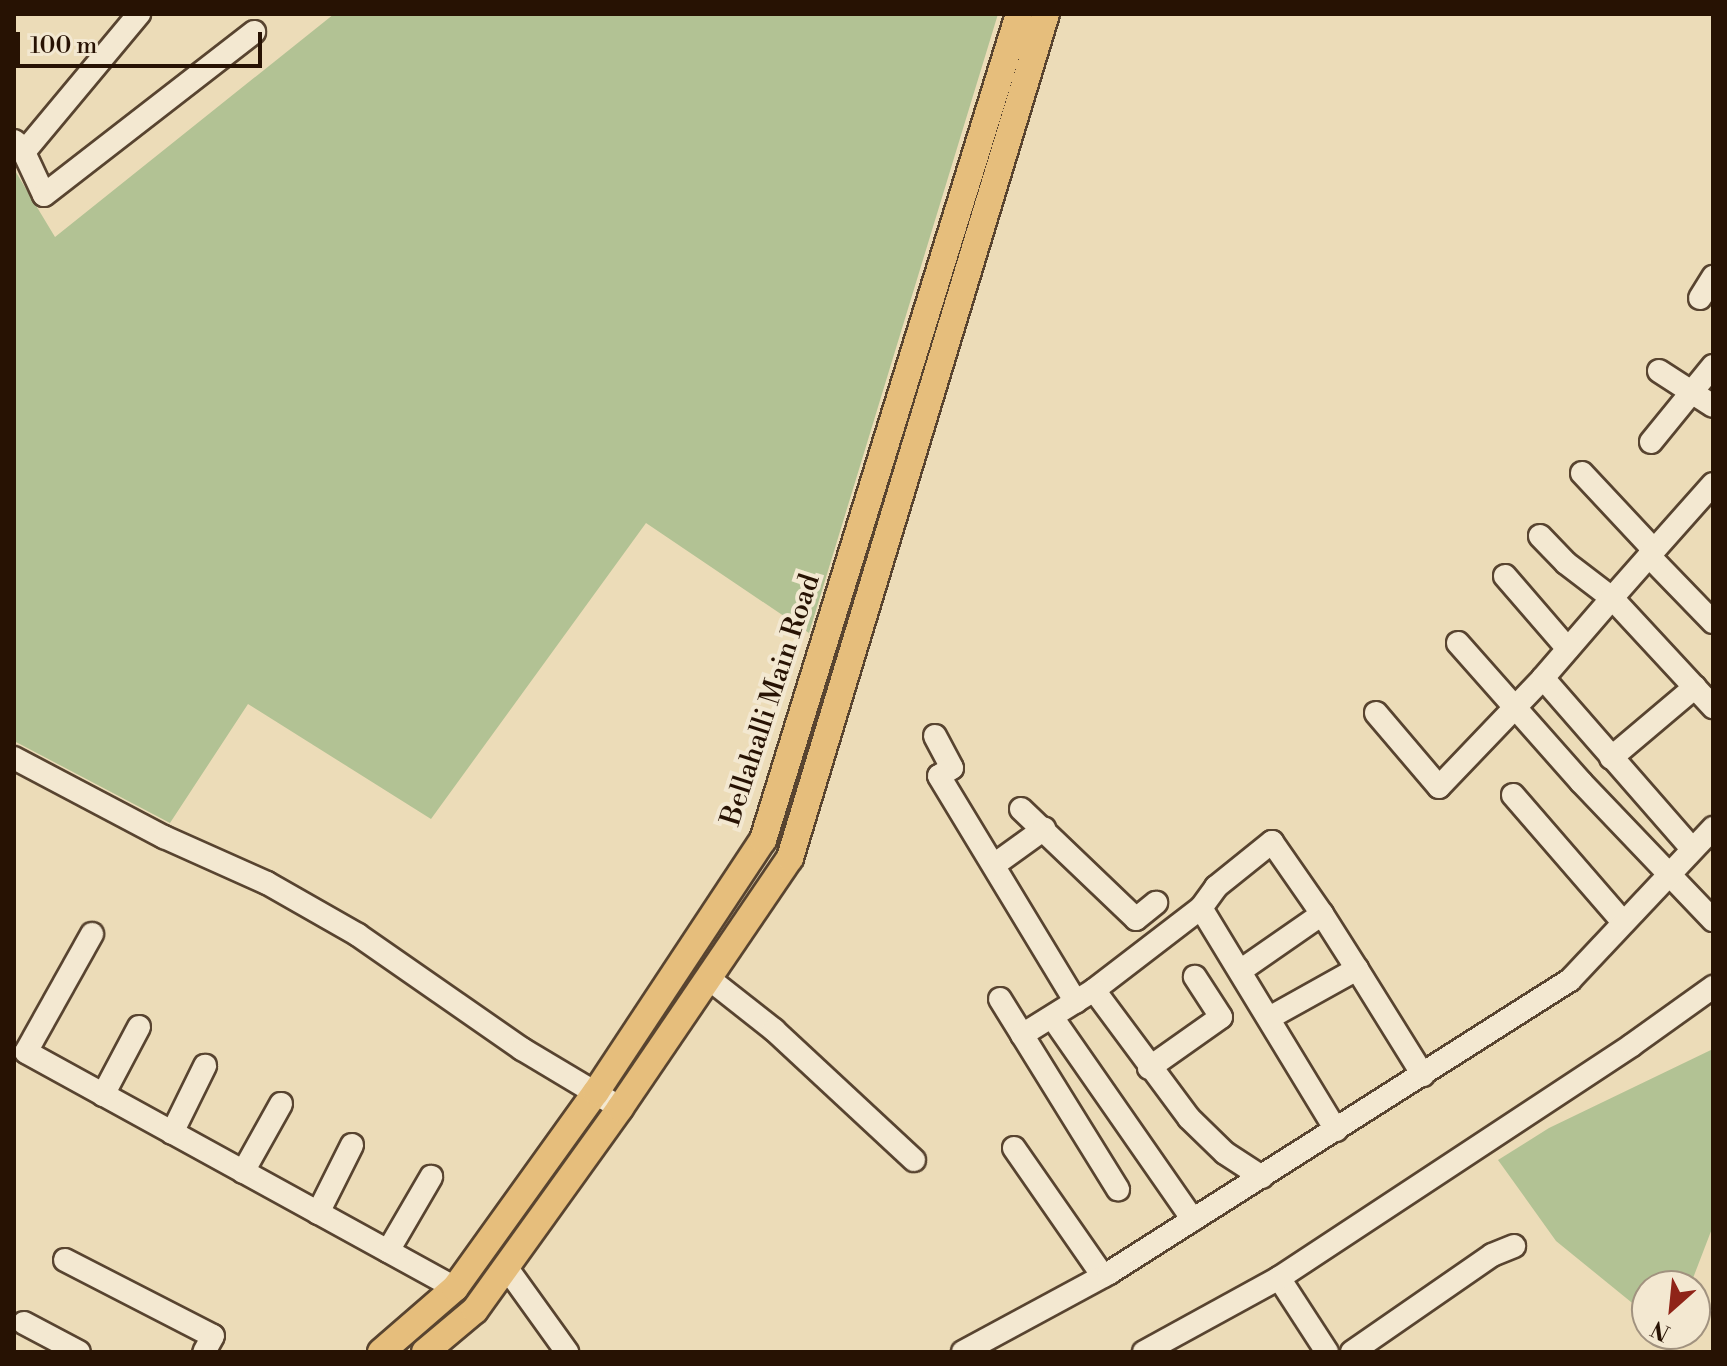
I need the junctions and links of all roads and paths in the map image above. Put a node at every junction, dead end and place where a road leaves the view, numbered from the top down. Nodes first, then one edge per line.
1 (139, 14) edge
2 (1019, 14) edge
3 (1046, 14) edge
4 (254, 32) dead end
5 (19, 147) edge
6 (1713, 277) edge
7 (1700, 298) dead end
8 (1713, 366) edge
9 (1659, 371) dead end
10 (1691, 391) junction
11 (1713, 406) edge
12 (1651, 442) dead end
13 (1582, 473) dead end
14 (1713, 484) edge
15 (1540, 536) dead end
16 (1652, 553) junction
17 (1505, 576) dead end
18 (1612, 598) junction
19 (1713, 622) edge
20 (1458, 643) dead end
21 (1568, 649) junction
22 (1543, 678) junction
23 (1695, 687) junction
24 (1713, 707) edge
25 (1517, 709) junction
26 (1376, 713) dead end
27 (935, 736) dead end
28 (14, 758) edge
29 (1611, 758) junction
30 (1513, 795) dead end
31 (1021, 809) dead end
32 (1713, 828) edge
33 (1044, 829) junction
34 (1692, 849) junction
35 (994, 865) junction
36 (1669, 872) junction
37 (1156, 903) dead end
38 (1201, 908) junction
39 (1322, 914) junction
40 (1713, 920) edge
41 (1623, 922) junction
42 (92, 934) dead end
43 (1357, 969) junction
44 (1240, 971) junction
45 (1195, 977) dead end
46 (708, 978) junction
47 (1713, 987) edge
48 (1085, 996) junction
49 (1000, 999) dead end
50 (1052, 1017) junction
51 (1269, 1018) junction
52 (139, 1027) dead end
53 (1022, 1035) junction
54 (205, 1066) dead end
55 (1149, 1068) junction
56 (1423, 1075) junction
57 (596, 1092) junction
58 (103, 1095) junction
59 (281, 1104) dead end
60 (620, 1108) junction
61 (1336, 1130) junction
62 (172, 1133) junction
63 (352, 1145) dead end
64 (1014, 1148) dead end
65 (914, 1160) dead end
66 (243, 1172) junction
67 (431, 1177) dead end
68 (1262, 1177) junction
69 (1118, 1189) dead end
70 (318, 1213) junction
71 (1193, 1220) junction
72 (1514, 1246) dead end
73 (388, 1251) junction
74 (65, 1260) dead end
75 (506, 1267) junction
76 (1103, 1276) junction
77 (1279, 1278) junction
78 (455, 1288) junction
79 (24, 1323) dead end
80 (79, 1352) edge
81 (204, 1352) edge
82 (381, 1352) edge
83 (425, 1352) edge
84 (567, 1352) edge
85 (963, 1352) edge
86 (1144, 1352) edge
87 (1327, 1352) edge
88 (1352, 1352) edge

1 - 5 street
2 - 57 main road, Bellahalli Main Road
3 - 46 main road
4 - 5 street
6 - 7 street
8 - 10 street
9 - 10 street
10 - 11 street
10 - 12 street
13 - 16 street
14 - 16 street
15 - 18 street
16 - 18 street
16 - 19 street
17 - 21 street
18 - 21 street
18 - 23 street
20 - 25 street
21 - 22 street
22 - 25 street
22 - 29 street
23 - 24 street
23 - 29 street
25 - 26 street
25 - 36 street
27 - 35 street
28 - 57 street
29 - 34 street
30 - 41 street
31 - 33 street
32 - 34 street
33 - 35 street
33 - 37 street
34 - 36 street
35 - 48 street
36 - 40 street
36 - 41 street
38 - 39 street
38 - 44 street
38 - 48 street
39 - 43 street
39 - 44 street
41 - 56 street
42 - 58 street
43 - 51 street
43 - 56 street
44 - 51 street
45 - 55 street
46 - 60 main road
46 - 65 street
47 - 77 street
48 - 50 street
48 - 55 street
49 - 53 street
50 - 53 street
50 - 71 street
51 - 61 street
52 - 58 street
53 - 69 street
54 - 62 street
55 - 68 street
56 - 61 street
57 - 60 street
57 - 78 main road, Bellahalli Main Road
58 - 62 street
59 - 66 street
60 - 75 main road
61 - 68 street
62 - 66 street
63 - 70 street
64 - 76 street
66 - 70 street
67 - 73 street
68 - 71 street
70 - 73 street
71 - 76 street
72 - 88 street
73 - 78 street
74 - 81 street
75 - 83 main road
75 - 84 street
76 - 85 street
77 - 86 street
77 - 87 street
78 - 82 main road, Bellahalli Main Road
79 - 80 street

